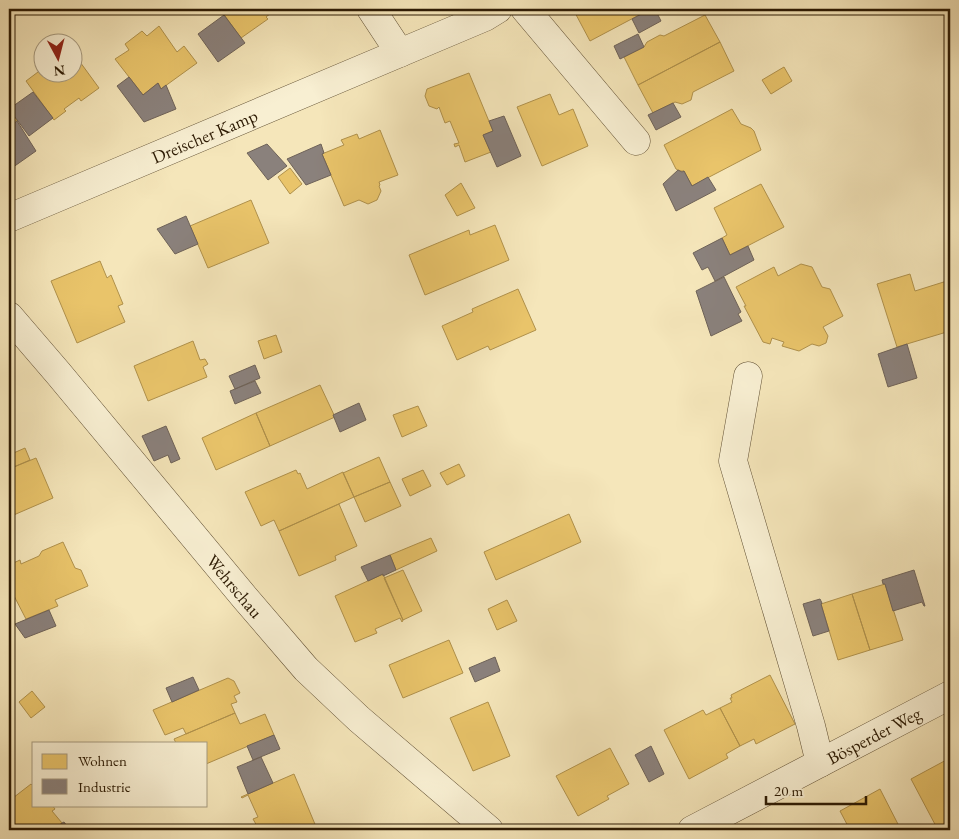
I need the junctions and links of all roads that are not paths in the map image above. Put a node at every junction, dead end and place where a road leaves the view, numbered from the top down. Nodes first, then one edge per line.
1 (371, 9) edge
2 (498, 9) edge
3 (525, 9) edge
4 (400, 53) junction
5 (636, 141) dead end
6 (9, 218) edge
7 (9, 316) edge
8 (748, 376) dead end
9 (950, 695) edge
10 (820, 763) junction
11 (489, 830) edge
12 (692, 830) edge

1 - 4 street
2 - 4 street, Dreischer Kamp
3 - 5 street
4 - 6 street, Dreischer Kamp
7 - 11 street, Wehrschau
8 - 10 street
9 - 10 street, Bösperder Weg
10 - 12 street, Bösperder Weg

